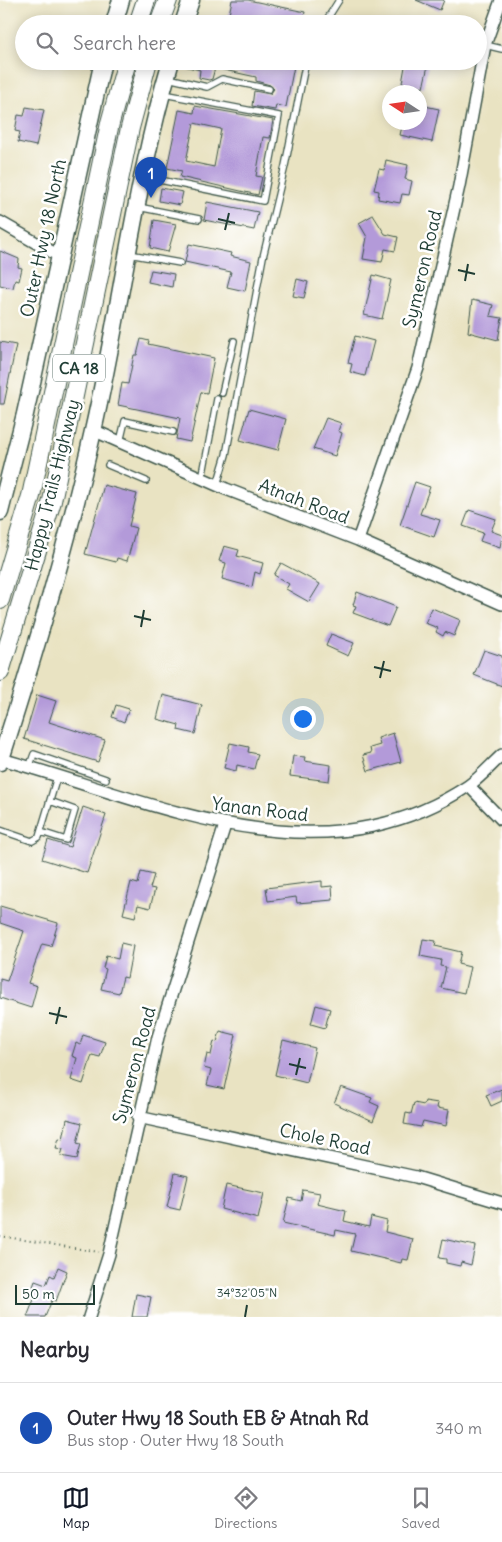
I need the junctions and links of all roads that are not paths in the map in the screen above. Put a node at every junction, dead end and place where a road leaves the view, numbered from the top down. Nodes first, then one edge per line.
1 (121, 0) edge
2 (146, 0) edge
3 (168, 0) edge
4 (191, 0) edge
5 (339, 0) edge
6 (501, 0) edge
7 (117, 15) edge
8 (141, 15) edge
9 (162, 15) edge
10 (186, 15) edge
11 (330, 15) edge
12 (487, 39) edge
13 (487, 45) edge
14 (502, 48) edge
15 (101, 70) edge
16 (125, 70) edge
17 (146, 70) edge
18 (168, 70) edge
19 (304, 70) edge
20 (480, 70) edge
21 (166, 77) junction
22 (269, 88) dead end
23 (162, 94) junction
24 (142, 177) junction
25 (136, 206) junction
26 (198, 219) dead end
27 (0, 222) edge
28 (127, 254) junction
29 (59, 256) junction
30 (180, 263) dead end
31 (234, 341) dead end
32 (222, 393) dead end
33 (218, 399) dead end
34 (93, 430) junction
35 (173, 432) dead end
36 (120, 442) junction
37 (108, 466) dead end
38 (202, 479) junction
39 (146, 481) dead end
40 (216, 485) junction
41 (0, 512) edge
42 (358, 540) junction
43 (0, 600) edge
44 (502, 604) edge
45 (0, 672) edge
46 (502, 755) edge
47 (0, 761) edge
48 (29, 768) junction
49 (57, 777) junction
50 (106, 779) dead end
51 (469, 786) junction
52 (50, 801) junction
53 (502, 820) edge
54 (225, 825) junction
55 (0, 830) edge
56 (41, 832) junction
57 (138, 1117) junction
58 (502, 1203) edge
59 (89, 1317) edge

1 - 7 street
2 - 8 main road
3 - 9 main road
4 - 10 street
5 - 11 lane
6 - 12 street, Symeron Road
13 - 14 lane
15 - 29 street, Outer Hwy 18 North
16 - 43 main road, Happy Trails Highway / CA 18
17 - 45 main road, Happy Trails Highway / CA 18
18 - 21 street
19 - 40 lane
20 - 42 street, Symeron Road
21 - 22 lane
21 - 23 street
23 - 24 street
23 - 24 lane
24 - 25 street
25 - 26 lane
25 - 28 street
27 - 29 street
28 - 30 lane
28 - 34 street
29 - 41 street, Outer Hwy 18 North
31 - 32 lane
33 - 38 lane
34 - 36 street, Atnah Road
34 - 47 street
35 - 36 lane
36 - 38 street, Atnah Road
37 - 39 lane
38 - 40 street, Atnah Road
40 - 42 street, Atnah Road
42 - 44 street, Atnah Road
46 - 51 street, Yanan Road
47 - 48 street, Yanan Road
48 - 49 street, Yanan Road
48 - 50 lane
49 - 52 lane
49 - 54 street, Yanan Road
51 - 53 street
51 - 54 street, Yanan Road
52 - 56 lane
52 - 56 lane
54 - 57 street, Symeron Road
55 - 56 lane
57 - 58 street, Chole Road
57 - 59 street, Symeron Road

